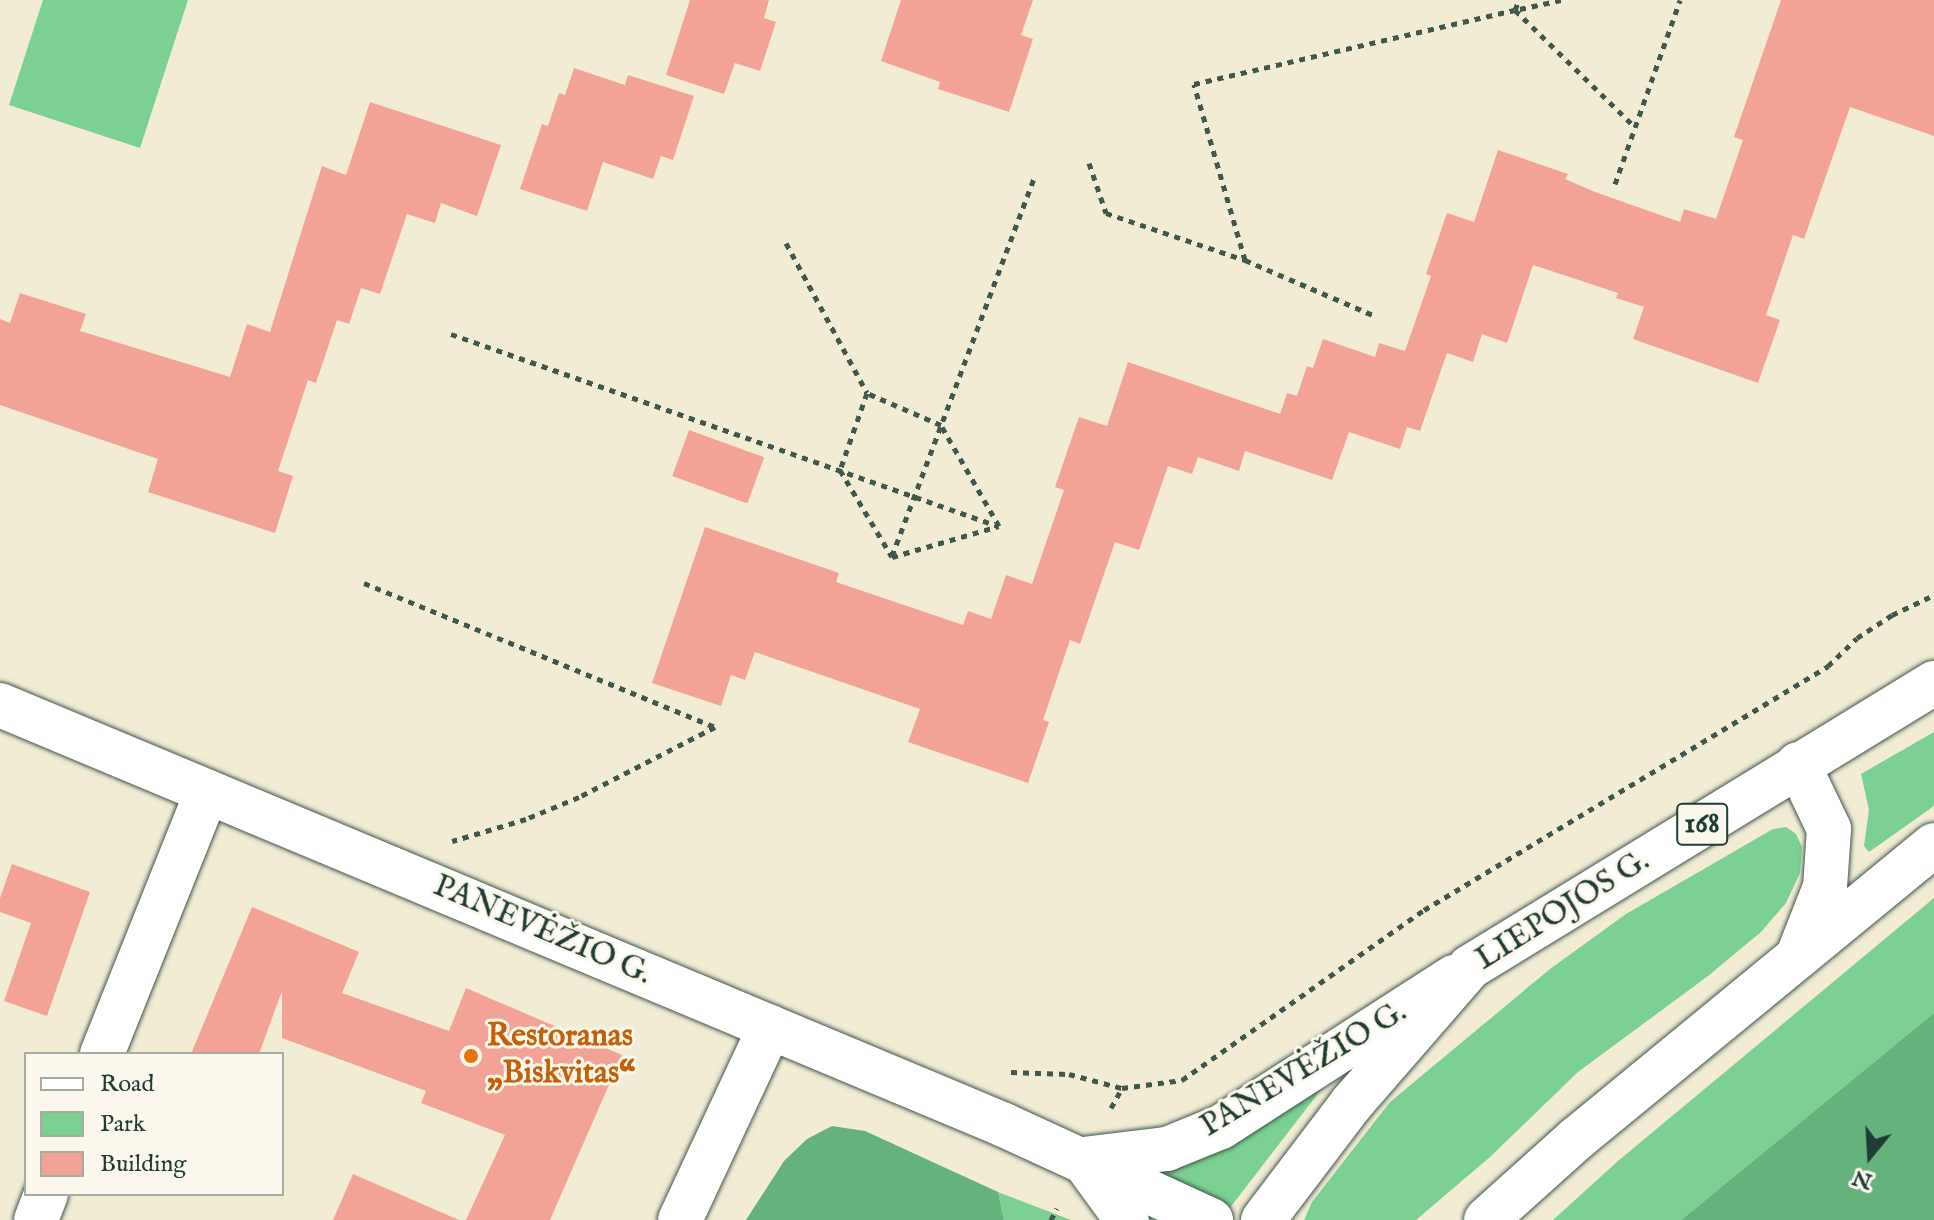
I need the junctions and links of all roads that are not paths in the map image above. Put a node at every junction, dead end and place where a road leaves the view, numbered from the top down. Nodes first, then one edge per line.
1 (1934, 683) edge
2 (0, 705) edge
3 (1798, 764) junction
4 (207, 792) junction
5 (1934, 845) edge
6 (1796, 959) junction
7 (1470, 967) junction
8 (770, 1027) junction
9 (103, 1052) edge
10 (1083, 1159) junction
11 (45, 1196) edge
12 (36, 1220) edge
13 (680, 1220) edge
14 (1127, 1220) edge
15 (1211, 1220) edge
16 (1263, 1220) edge
17 (1486, 1220) edge

1 - 3 street, LIEPOJOS G. / 168
2 - 4 street, PANEVĖŽIO G.
3 - 6 street
3 - 7 street, LIEPOJOS G. / 168
4 - 8 street, PANEVĖŽIO G.
4 - 9 street
5 - 6 street
6 - 17 street
7 - 10 street, PANEVĖŽIO G.
7 - 16 street, LIEPOJOS G. / 168
8 - 10 street, PANEVĖŽIO G.
8 - 13 street
10 - 14 street
10 - 15 street, PANEVĖŽIO G.
11 - 12 street

